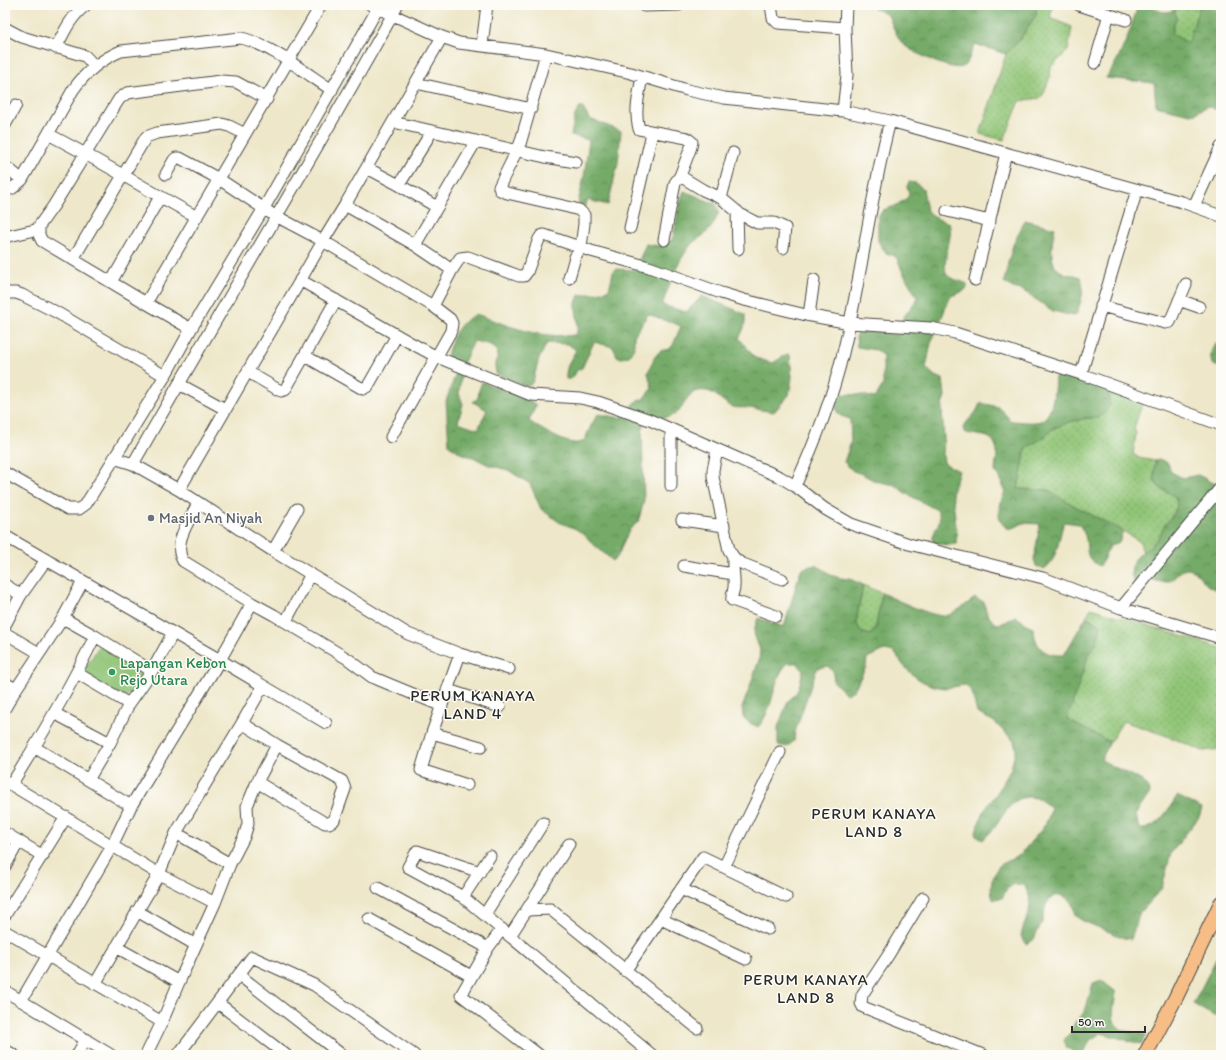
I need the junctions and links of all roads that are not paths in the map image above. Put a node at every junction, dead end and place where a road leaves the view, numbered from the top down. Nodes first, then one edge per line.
1 (86, 5) edge
2 (321, 5) edge
3 (487, 5) edge
4 (679, 5) edge
5 (771, 5) edge
6 (846, 5) edge
7 (1079, 5) edge
8 (644, 6) dead end
9 (375, 7) edge
10 (395, 9) edge
11 (1108, 14) junction
12 (1126, 20) dead end
13 (5, 28) edge
14 (845, 28) junction
15 (442, 37) junction
16 (482, 46) junction
17 (56, 48) junction
18 (546, 54) junction
19 (289, 62) junction
20 (1095, 63) dead end
21 (94, 68) junction
22 (642, 77) junction
23 (416, 83) junction
24 (332, 90) junction
25 (267, 99) junction
26 (16, 105) dead end
27 (531, 110) junction
28 (843, 111) junction
29 (890, 121) junction
30 (393, 122) junction
31 (5, 126) edge
32 (432, 131) junction
33 (652, 133) junction
34 (48, 134) junction
35 (245, 134) junction
36 (476, 140) junction
37 (1221, 147) edge
38 (518, 150) junction
39 (1006, 153) junction
40 (86, 154) junction
41 (733, 154) dead end
42 (576, 162) dead end
43 (367, 168) junction
44 (9, 169) dead end
45 (166, 174) dead end
46 (123, 175) junction
47 (680, 176) junction
48 (218, 179) junction
49 (22, 180) junction
50 (399, 185) junction
51 (1137, 190) junction
52 (5, 191) edge
53 (160, 197) junction
54 (720, 198) junction
55 (345, 205) junction
56 (1194, 206) junction
57 (264, 208) junction
58 (437, 208) junction
59 (737, 211) junction
60 (947, 211) dead end
61 (277, 216) junction
62 (1221, 216) edge
63 (197, 217) junction
64 (990, 221) junction
65 (630, 228) dead end
66 (39, 229) junction
67 (5, 237) edge
68 (664, 240) dead end
69 (323, 241) junction
70 (415, 245) junction
71 (581, 247) junction
72 (783, 248) dead end
73 (738, 249) dead end
74 (73, 259) junction
75 (452, 270) junction
76 (569, 278) dead end
77 (300, 280) junction
78 (814, 280) dead end
79 (975, 280) dead end
80 (111, 282) junction
81 (1186, 284) dead end
82 (5, 293) edge
83 (336, 300) junction
84 (1179, 300) junction
85 (146, 303) junction
86 (433, 306) junction
87 (1101, 306) junction
88 (1199, 307) dead end
89 (809, 315) junction
90 (850, 323) junction
91 (191, 329) junction
92 (396, 335) junction
93 (305, 356) junction
94 (437, 357) junction
95 (248, 372) junction
96 (1081, 374) junction
97 (165, 376) junction
98 (179, 384) junction
99 (225, 409) junction
100 (1221, 425) edge
101 (671, 429) junction
102 (391, 437) dead end
103 (718, 450) junction
104 (114, 458) junction
105 (133, 464) junction
106 (5, 473) edge
107 (671, 486) dead end
108 (795, 486) junction
109 (1221, 487) edge
110 (179, 490) junction
111 (198, 503) junction
112 (297, 509) dead end
113 (682, 520) dead end
114 (724, 526) junction
115 (5, 536) edge
116 (273, 551) junction
117 (732, 556) junction
118 (46, 560) junction
119 (684, 566) dead end
120 (311, 574) junction
121 (733, 574) junction
122 (782, 579) dead end
123 (83, 581) junction
124 (5, 585) edge
125 (21, 594) junction
126 (252, 603) junction
127 (1121, 608) junction
128 (776, 616) dead end
129 (63, 618) junction
130 (287, 619) dead end
131 (5, 625) edge
132 (5, 633) edge
133 (173, 633) junction
134 (95, 636) junction
135 (1221, 638) edge
136 (39, 653) junction
137 (460, 654) junction
138 (220, 660) junction
139 (509, 669) dead end
140 (152, 671) junction
141 (77, 673) junction
142 (5, 683) edge
143 (263, 686) junction
144 (16, 689) junction
145 (448, 690) junction
146 (129, 704) junction
147 (442, 706) junction
148 (500, 707) dead end
149 (5, 708) edge
150 (54, 713) junction
151 (242, 723) junction
152 (326, 723) dead end
153 (432, 733) junction
154 (110, 743) junction
155 (277, 745) junction
156 (481, 746) dead end
157 (34, 748) junction
158 (780, 752) dead end
159 (88, 780) junction
160 (258, 782) junction
161 (8, 783) edge
162 (467, 785) dead end
163 (131, 806) junction
164 (66, 817) junction
165 (543, 822) dead end
166 (5, 833) edge
167 (176, 833) junction
168 (19, 841) junction
169 (569, 844) dead end
170 (112, 846) junction
171 (43, 856) junction
172 (490, 856) dead end
173 (230, 864) junction
174 (5, 866) edge
175 (724, 867) junction
176 (480, 872) junction
177 (159, 874) junction
178 (378, 888) dead end
179 (681, 889) junction
180 (463, 897) junction
181 (786, 897) dead end
182 (923, 898) dead end
183 (215, 903) junction
184 (1221, 903) edge
185 (527, 910) junction
186 (137, 911) junction
187 (485, 914) junction
188 (5, 915) edge
189 (369, 919) dead end
190 (661, 919) junction
191 (768, 929) dead end
192 (5, 931) edge
193 (506, 933) junction
194 (196, 945) junction
195 (116, 946) junction
196 (488, 948) junction
197 (48, 957) junction
198 (746, 959) dead end
199 (625, 971) junction
200 (239, 975) junction
201 (471, 976) junction
202 (179, 982) junction
203 (95, 984) junction
204 (5, 991) edge
205 (22, 1000) junction
206 (218, 1003) junction
207 (162, 1022) junction
208 (697, 1028) dead end
209 (86, 1039) junction
210 (5, 1050) edge
211 (14, 1055) edge
212 (77, 1055) edge
213 (111, 1055) edge
214 (146, 1055) edge
215 (178, 1055) edge
216 (286, 1055) edge
217 (342, 1055) edge
218 (414, 1055) edge
219 (539, 1055) edge
220 (652, 1055) edge
221 (983, 1055) edge
222 (1145, 1055) edge

1 - 17 street
2 - 19 street
3 - 16 street
4 - 8 street
5 - 14 street
6 - 14 street
7 - 11 street
9 - 10 street
9 - 24 street
10 - 15 street
10 - 61 street
11 - 12 street
11 - 20 street
13 - 17 street
14 - 28 street
15 - 16 street
15 - 23 street
16 - 18 street
17 - 21 street
18 - 22 street
18 - 27 street
19 - 21 street
19 - 24 street
19 - 25 street
21 - 34 street
22 - 28 street
22 - 33 street
23 - 27 street
23 - 30 street
24 - 57 street
25 - 35 street
25 - 40 street
26 - 31 street
27 - 38 street
28 - 29 street
29 - 39 street
29 - 90 street
30 - 32 street
30 - 43 street
32 - 36 street
32 - 50 street
33 - 47 street
33 - 65 street
34 - 40 street
34 - 49 street
35 - 46 street
35 - 48 street
36 - 38 street
36 - 58 street
37 - 56 street
38 - 42 street
38 - 71 street
39 - 51 street
39 - 64 street
40 - 46 street
40 - 66 street
41 - 54 street
43 - 50 street
43 - 55 street
44 - 49 street
45 - 48 street
46 - 53 street
46 - 74 street
47 - 54 street
47 - 68 street
48 - 57 street
48 - 63 street
49 - 52 street
50 - 58 street
51 - 56 street
51 - 87 street
53 - 63 street
53 - 80 street
54 - 59 street
55 - 69 street
55 - 70 street
56 - 62 street
57 - 61 street
57 - 91 street
58 - 70 street
59 - 72 street
59 - 73 street
60 - 64 street
61 - 69 street
61 - 98 street
63 - 85 street
64 - 79 street
66 - 67 street
66 - 74 street
69 - 77 street
69 - 86 street
70 - 75 street
71 - 75 street
71 - 76 street
71 - 89 street
74 - 80 street
75 - 86 street
77 - 83 street
77 - 95 street
78 - 89 street
80 - 85 street
81 - 84 street
82 - 97 street
83 - 92 street
83 - 93 street
84 - 87 street
84 - 88 street
85 - 91 street
86 - 94 street
87 - 96 street
89 - 90 street
90 - 96 street
90 - 108 street
91 - 97 street
92 - 93 street
92 - 94 street
93 - 95 street
94 - 101 street
94 - 102 street
95 - 99 street
96 - 100 street
97 - 104 street
98 - 99 street
98 - 105 street
99 - 110 street
101 - 103 street
101 - 107 street
103 - 108 street
103 - 114 street
104 - 105 street
104 - 106 street
105 - 110 street
108 - 127 street
109 - 127 street
110 - 111 street
111 - 116 street
111 - 126 street
112 - 116 street
113 - 114 street
114 - 117 street
115 - 118 street
116 - 120 street
117 - 121 street
117 - 122 street
118 - 123 street
118 - 125 street
119 - 121 street
120 - 130 street
120 - 137 street
121 - 128 street
123 - 129 street
123 - 133 street
124 - 125 street
125 - 131 street
126 - 138 street
126 - 147 street
127 - 135 street
129 - 134 street
129 - 136 street
132 - 136 street
133 - 138 street
133 - 140 street
134 - 140 street
134 - 141 street
136 - 144 street
137 - 139 street
137 - 145 street
138 - 143 street
138 - 163 street
140 - 146 street
141 - 146 street
141 - 150 street
142 - 144 street
143 - 151 street
143 - 152 street
144 - 149 street
145 - 147 street
145 - 148 street
146 - 154 street
147 - 153 street
150 - 154 street
150 - 157 street
151 - 155 street
151 - 167 street
153 - 156 street
153 - 162 street
154 - 159 street
155 - 160 street
155 - 160 street
157 - 159 street
157 - 161 street
158 - 175 street
159 - 163 street
160 - 173 street
161 - 164 street
163 - 170 street
164 - 170 street
164 - 171 street
165 - 187 street
166 - 168 street
167 - 173 street
167 - 177 street
168 - 171 street
168 - 174 street
169 - 185 street
170 - 177 street
170 - 197 street
171 - 188 street
172 - 176 street
173 - 183 street
175 - 179 street
175 - 181 street
176 - 180 street
176 - 180 street
177 - 183 street
177 - 186 street
178 - 196 street
179 - 190 street
179 - 191 street
180 - 187 street
182 - 221 street
183 - 194 street
184 - 222 main road
185 - 193 street
185 - 199 street
186 - 194 street
186 - 195 street
187 - 193 street
189 - 201 street
190 - 198 street
190 - 199 street
192 - 197 street
193 - 196 street
193 - 220 street
194 - 202 street
195 - 202 street
195 - 203 street
196 - 201 street
197 - 203 street
197 - 205 street
199 - 208 street
200 - 206 street
200 - 217 street
200 - 218 street
201 - 219 street
202 - 207 street
203 - 207 street
204 - 205 street
205 - 209 street
206 - 215 street
206 - 216 street
207 - 214 street
209 - 212 street
209 - 213 street
210 - 211 street

